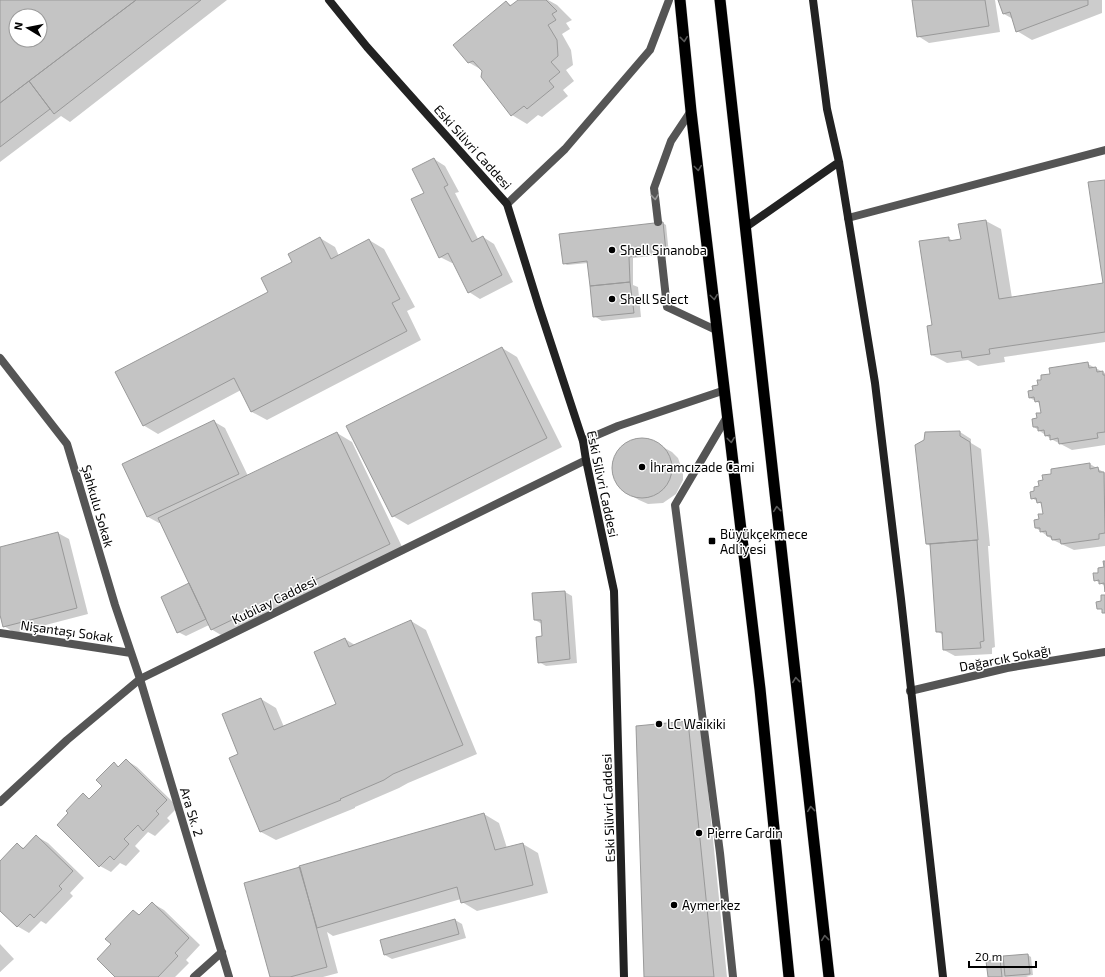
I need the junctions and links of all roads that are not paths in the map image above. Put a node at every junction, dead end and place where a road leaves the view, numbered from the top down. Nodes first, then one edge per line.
1 (329, 0) edge
2 (669, 0) edge
3 (680, 0) edge
4 (720, 0) edge
5 (813, 0) edge
6 (691, 111) junction
7 (1105, 150) edge
8 (839, 162) junction
9 (508, 204) junction
10 (848, 218) junction
11 (658, 222) dead end
12 (746, 227) junction
13 (661, 253) dead end
14 (718, 330) junction
15 (0, 358) edge
16 (725, 390) junction
17 (728, 415) junction
18 (583, 441) junction
19 (586, 460) junction
20 (0, 634) edge
21 (1105, 652) edge
22 (131, 653) junction
23 (140, 679) junction
24 (910, 691) junction
25 (0, 802) edge
26 (222, 952) junction
27 (194, 977) edge
28 (230, 977) edge
29 (624, 977) edge
30 (733, 977) edge
31 (789, 977) edge
32 (829, 977) edge
33 (943, 977) edge

1 - 9 main road, Eski Silivri Caddesi
2 - 9 street
3 -> 6 highway
4 - 12 highway
5 - 8 main road
6 -> 11 street
6 -> 14 highway
7 - 10 street
8 - 10 main road
8 - 12 main road
9 - 18 main road, Eski Silivri Caddesi
10 - 24 main road
32 -> 12 highway
13 - 14 street
14 - 16 highway
15 - 22 street, Şahkulu Sokak
16 - 17 highway
16 - 18 street
17 - 30 street
17 -> 31 highway
18 - 19 main road, Eski Silivri Caddesi
19 - 23 street, Kubilay Caddesi
19 - 29 main road, Eski Silivri Caddesi
20 - 22 street, Nişantaşı Sokak
21 - 24 street, Dağarcık Sokağı
22 - 23 street, Şahkulu Sokak
23 - 25 street, Kubilay Caddesi
23 - 26 street, Ara Sk. 2
24 - 33 main road
26 - 27 street
26 - 28 street, Ara Sk. 2

